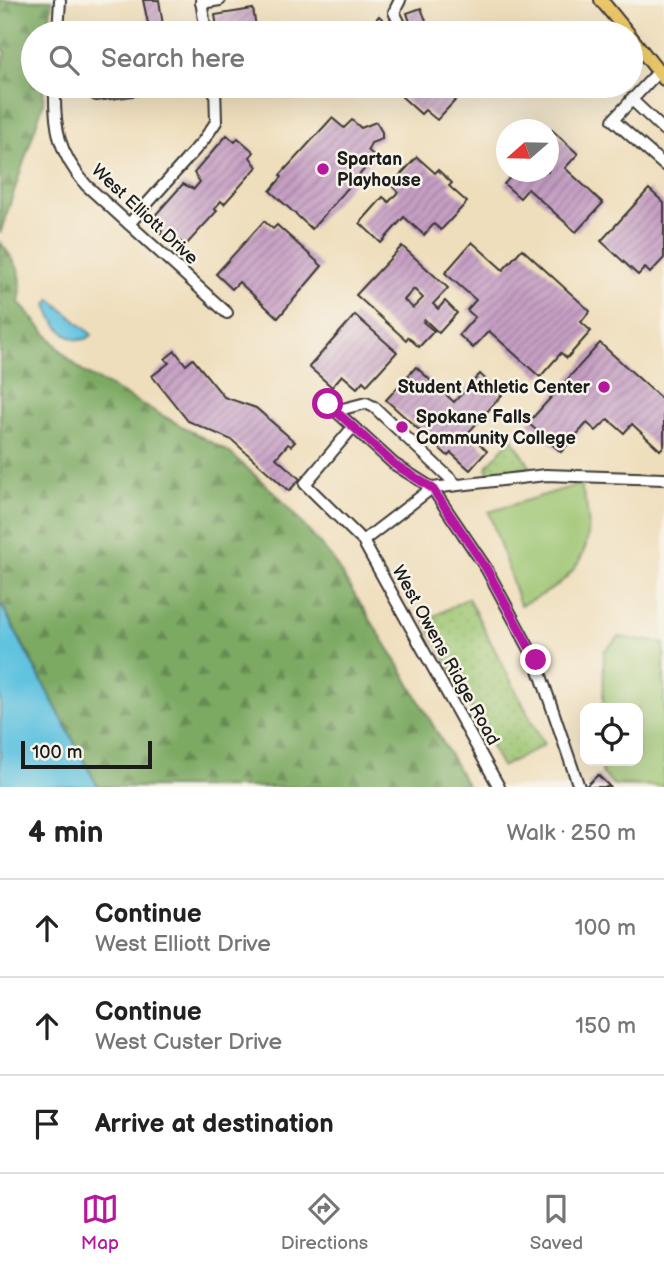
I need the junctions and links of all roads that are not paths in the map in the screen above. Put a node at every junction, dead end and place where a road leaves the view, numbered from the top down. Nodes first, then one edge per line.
1 (60, 0) edge
2 (218, 0) edge
3 (400, 0) edge
4 (601, 0) edge
5 (201, 1) edge
6 (59, 21) edge
7 (204, 21) edge
8 (398, 21) edge
9 (618, 21) edge
10 (643, 53) edge
11 (661, 76) edge
12 (643, 90) edge
13 (56, 98) edge
14 (215, 98) edge
15 (631, 99) joint
16 (664, 130) edge
17 (664, 165) edge
18 (129, 224) junction
19 (227, 313) dead end
20 (353, 427) junction
21 (664, 479) edge
22 (457, 485) junction
23 (432, 488) junction
24 (363, 541) junction
25 (499, 787) edge
26 (579, 787) edge

1 - 6 street
2 - 5 street
3 - 8 street
4 - 9 main road
5 - 7 street
10 - 11 main road
11 - 12 street
13 - 18 street, West Elliott Drive
14 - 18 street
15 - 16 street
15 - 17 street
18 - 19 street, West Elliott Drive
20 - 22 street
20 - 23 street
20 - 24 street, West Owens Ridge Road
21 - 22 street
22 - 23 street
23 - 24 street
23 - 26 street
24 - 25 street, West Owens Ridge Road

